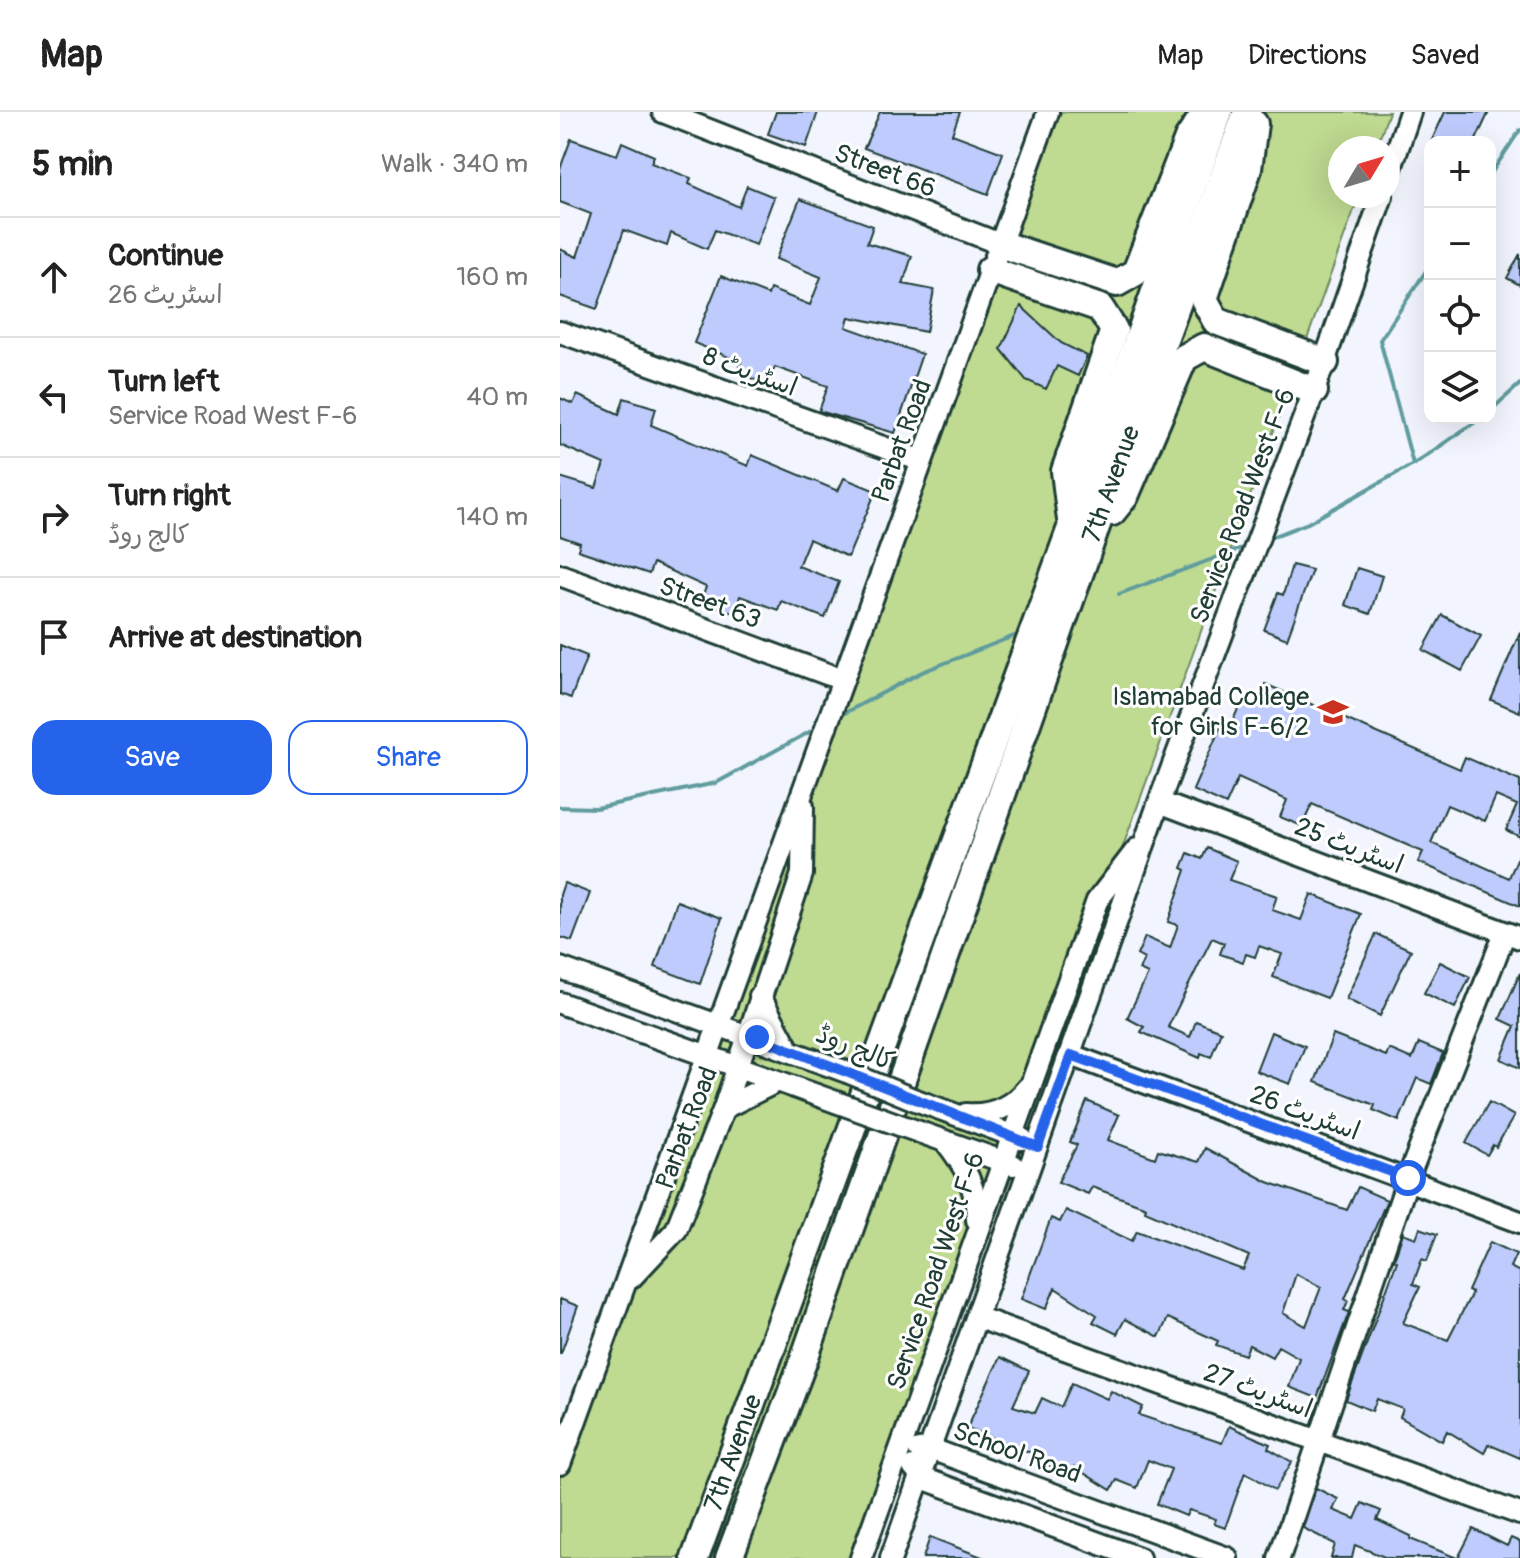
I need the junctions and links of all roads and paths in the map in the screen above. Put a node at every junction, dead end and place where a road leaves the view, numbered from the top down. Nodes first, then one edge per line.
1 (663, 112) edge
2 (1048, 112) edge
3 (1206, 112) edge
4 (1219, 112) edge
5 (1247, 112) edge
6 (1255, 112) edge
7 (1410, 112) edge
8 (1400, 142) edge
9 (1378, 208) edge
10 (1000, 244) junction
11 (990, 270) junction
12 (560, 332) edge
13 (1325, 362) junction
14 (1314, 391) junction
15 (922, 461) junction
16 (1082, 531) junction
17 (560, 575) edge
18 (843, 680) junction
19 (804, 787) junction
20 (1159, 802) junction
21 (1149, 833) junction
22 (1512, 936) edge
23 (560, 968) edge
24 (760, 996) junction
25 (560, 1003) edge
26 (718, 1024) junction
27 (748, 1034) junction
28 (789, 1050) junction
29 (1071, 1055) junction
30 (708, 1056) junction
31 (738, 1066) junction
32 (778, 1081) junction
33 (1032, 1083) junction
34 (724, 1108) junction
35 (958, 1114) junction
36 (1012, 1134) junction
37 (944, 1140) junction
38 (1038, 1147) junction
39 (1002, 1161) junction
40 (1028, 1171) junction
41 (1408, 1178) junction
42 (1520, 1222) edge
43 (976, 1232) junction
44 (625, 1284) junction
45 (979, 1318) junction
46 (1316, 1440) junction
47 (931, 1449) junction
48 (901, 1451) junction
49 (560, 1464) edge
50 (922, 1478) junction
51 (721, 1488) junction
52 (748, 1509) junction
53 (1520, 1514) edge
54 (675, 1558) edge
55 (695, 1558) edge
56 (729, 1558) edge
57 (744, 1558) edge
58 (861, 1558) edge
59 (891, 1558) edge
60 (1139, 1558) edge
61 (1227, 1558) edge
62 (1279, 1558) edge

1 - 10 street, Street 66
2 - 10 street, Parbat Road
3 - 10 main road
4 - 16 main road, 7th Avenue
5 - 16 main road, 7th Avenue
6 - 13 main road
7 - 8 street
9 - 13 street, Service Road West F-6
10 - 11 street, Parbat Road
11 - 15 street, Parbat Road
11 - 16 main road
12 - 15 street, اسٹریٹ 8
13 - 14 street, Service Road West F-6
14 - 16 main road
14 - 20 street, Service Road West F-6
15 - 18 street, Parbat Road
16 - 51 main road, 7th Avenue
16 - 52 main road, 7th Avenue
17 - 18 street, Street 63
18 - 19 street, Parbat Road
19 - 24 street, Parbat Road
19 - 26 street, Parbat Road
20 - 21 street, Service Road West F-6
20 - 22 street, اسٹریٹ 25
21 - 29 street, Service Road West F-6
21 - 33 street, Service Road West F-6
22 - 41 street
23 - 26 street, کالج روڈ
24 - 27 street, Parbat Road
24 - 28 street
25 - 30 street
26 - 27 street, کالج روڈ
26 - 30 street, Parbat Road
27 - 28 street, کالج روڈ
27 - 31 street, Parbat Road
28 - 35 street, کالج روڈ, bridge
29 - 38 street, Service Road West F-6
29 - 41 street, اسٹریٹ 26
30 - 31 street
30 - 44 street, Parbat Road
31 - 32 street
31 - 34 street, Parbat Road
32 - 34 street
32 - 37 street, bridge
33 - 35 street
33 - 36 street, Service Road West F-6
34 - 44 street, Parbat Road
35 - 36 street, کالج روڈ
36 - 38 street, کالج روڈ
36 - 39 street, Service Road West F-6
37 - 39 street
37 - 43 street
38 - 40 street, Service Road West F-6
39 - 40 street
39 - 43 street, Service Road West F-6
40 - 45 street, Service Road West F-6
41 - 42 street, اسٹریٹ 26
41 - 46 street
43 - 48 street, Service Road West F-6
44 - 49 street, Parbat Road
45 - 46 street, اسٹریٹ 27
45 - 47 street, Service Road West F-6
46 - 53 street, اسٹریٹ 27
46 - 62 street
47 - 48 street, School Road
47 - 50 street, Service Road West F-6
47 - 61 street, School Road
48 - 50 street
48 - 58 street, Service Road West F-6
50 - 59 street, Service Road West F-6
50 - 60 street
51 - 54 main road
51 - 55 main road, 7th Avenue
52 - 56 main road, 7th Avenue
52 - 57 main road

